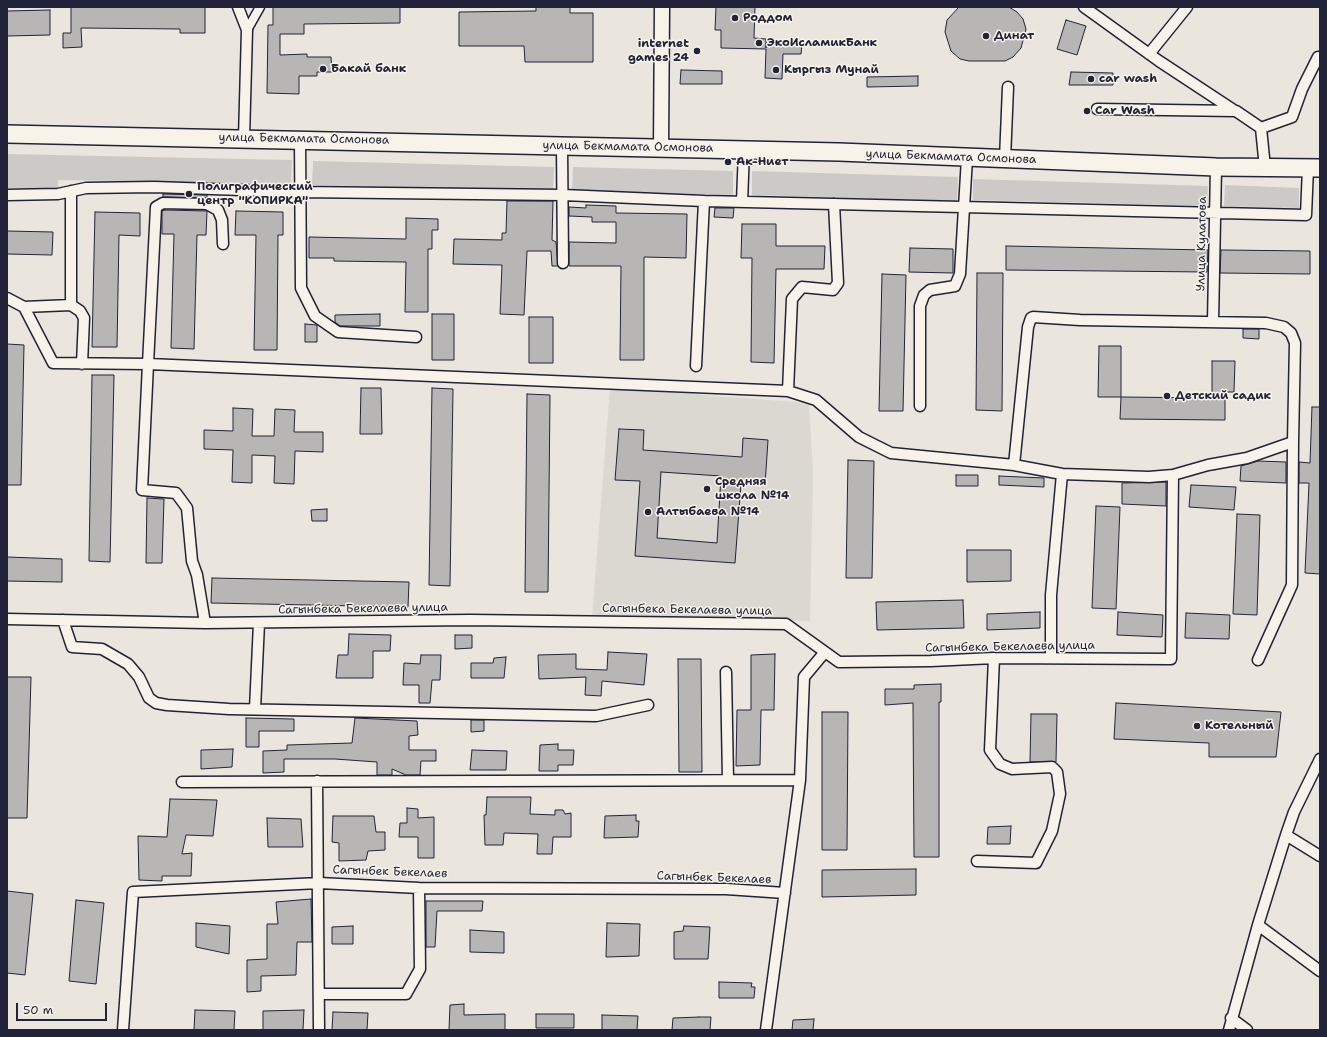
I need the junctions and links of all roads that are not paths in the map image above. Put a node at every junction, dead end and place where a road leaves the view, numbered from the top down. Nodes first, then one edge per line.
1 (238, 7) edge
2 (260, 7) edge
3 (662, 7) edge
4 (1084, 7) edge
5 (1187, 7) edge
6 (247, 30) junction
7 (1149, 54) junction
8 (1318, 57) dead end
9 (1008, 88) dead end
10 (1097, 109) dead end
11 (1236, 111) junction
12 (1261, 128) junction
13 (7, 134) edge
14 (244, 138) junction
15 (300, 139) junction
16 (562, 146) junction
17 (661, 148) junction
18 (744, 150) junction
19 (967, 158) junction
20 (1005, 159) junction
21 (1216, 167) junction
22 (1265, 168) junction
23 (1314, 168) edge
24 (71, 191) junction
25 (300, 192) junction
26 (563, 194) junction
27 (7, 195) edge
28 (704, 201) junction
29 (742, 202) junction
30 (834, 204) junction
31 (965, 208) junction
32 (1216, 212) junction
33 (223, 244) dead end
34 (563, 263) dead end
35 (7, 298) edge
36 (71, 305) junction
37 (24, 307) junction
38 (1213, 322) junction
39 (416, 338) dead end
40 (82, 364) junction
41 (148, 364) junction
42 (696, 366) dead end
43 (788, 391) junction
44 (920, 406) dead end
45 (1294, 442) junction
46 (1014, 465) junction
47 (1062, 474) junction
48 (1173, 475) junction
49 (7, 620) edge
50 (63, 620) junction
51 (205, 623) junction
52 (258, 623) junction
53 (825, 652) junction
54 (994, 658) junction
55 (1052, 658) junction
56 (1258, 660) dead end
57 (726, 672) dead end
58 (648, 705) dead end
59 (255, 709) junction
60 (1320, 759) edge
61 (1318, 770) edge
62 (728, 780) junction
63 (800, 780) junction
64 (317, 781) junction
65 (182, 782) dead end
66 (1286, 835) junction
67 (1320, 856) edge
68 (977, 861) dead end
69 (319, 883) junction
70 (420, 888) junction
71 (785, 893) junction
72 (1258, 925) junction
73 (1320, 971) edge
74 (319, 994) junction
75 (1231, 1018) junction
76 (123, 1030) edge
77 (319, 1030) edge
78 (766, 1030) edge
79 (1229, 1030) edge
80 (1247, 1030) edge

1 - 6 street
2 - 6 street
3 - 17 main road
4 - 7 street
5 - 7 street
6 - 14 street
7 - 11 street
8 - 12 street
9 - 20 street
10 - 11 street
11 - 12 street
12 - 22 street
13 - 14 highway, улица Бекмамата Осмонова
14 - 15 highway, улица Бекмамата Осмонова
15 - 16 highway, улица Бекмамата Осмонова
15 - 25 street
16 - 17 highway, улица Бекмамата Осмонова
16 - 26 street
17 - 18 highway, улица Бекмамата Осмонова
18 - 19 highway, улица Бекмамата Осмонова
18 - 29 street
19 - 20 highway, улица Бекмамата Осмонова
19 - 31 street
20 - 21 highway, улица Бекмамата Осмонова
21 - 22 highway, улица Бекмамата Осмонова
21 - 32 street, Улица Кулатова
22 - 23 highway, улица Бекмамата Осмонова
23 - 32 street
24 - 25 street
24 - 27 street
24 - 36 street
25 - 26 street
25 - 39 street
26 - 28 street
26 - 34 street
28 - 29 street
28 - 42 street
29 - 30 street
30 - 31 street
30 - 43 street
31 - 32 street
31 - 44 street
32 - 38 street, Улица Кулатова
33 - 41 street
35 - 37 street
36 - 37 street
36 - 40 street
37 - 40 street
38 - 45 street
38 - 46 street
40 - 41 street
41 - 43 street
41 - 51 street
43 - 46 street
45 - 48 street
45 - 56 street
46 - 47 street
47 - 48 street
47 - 55 street
48 - 55 street, Сагынбека Бекелаева улица
49 - 50 street, Сагынбека Бекелаева улица
50 - 51 street, Сагынбека Бекелаева улица
50 - 59 street
51 - 52 street, Сагынбека Бекелаева улица
52 - 53 street, Сагынбека Бекелаева улица
52 - 59 street
53 - 54 street, Сагынбека Бекелаева улица
53 - 63 street
54 - 55 street, Сагынбека Бекелаева улица
54 - 68 street
57 - 62 street
58 - 59 street
60 - 61 street
61 - 66 street
62 - 63 street
62 - 64 street
63 - 71 street
64 - 65 street
64 - 69 street
66 - 67 street
66 - 72 street
69 - 70 street, Сагынбек Бекелаев
69 - 74 street
69 - 76 street, Сагынбек Бекелаев
70 - 71 street, Сагынбек Бекелаев
70 - 74 street
71 - 78 street
72 - 73 street
72 - 75 street
74 - 77 street
75 - 79 street
75 - 80 street

